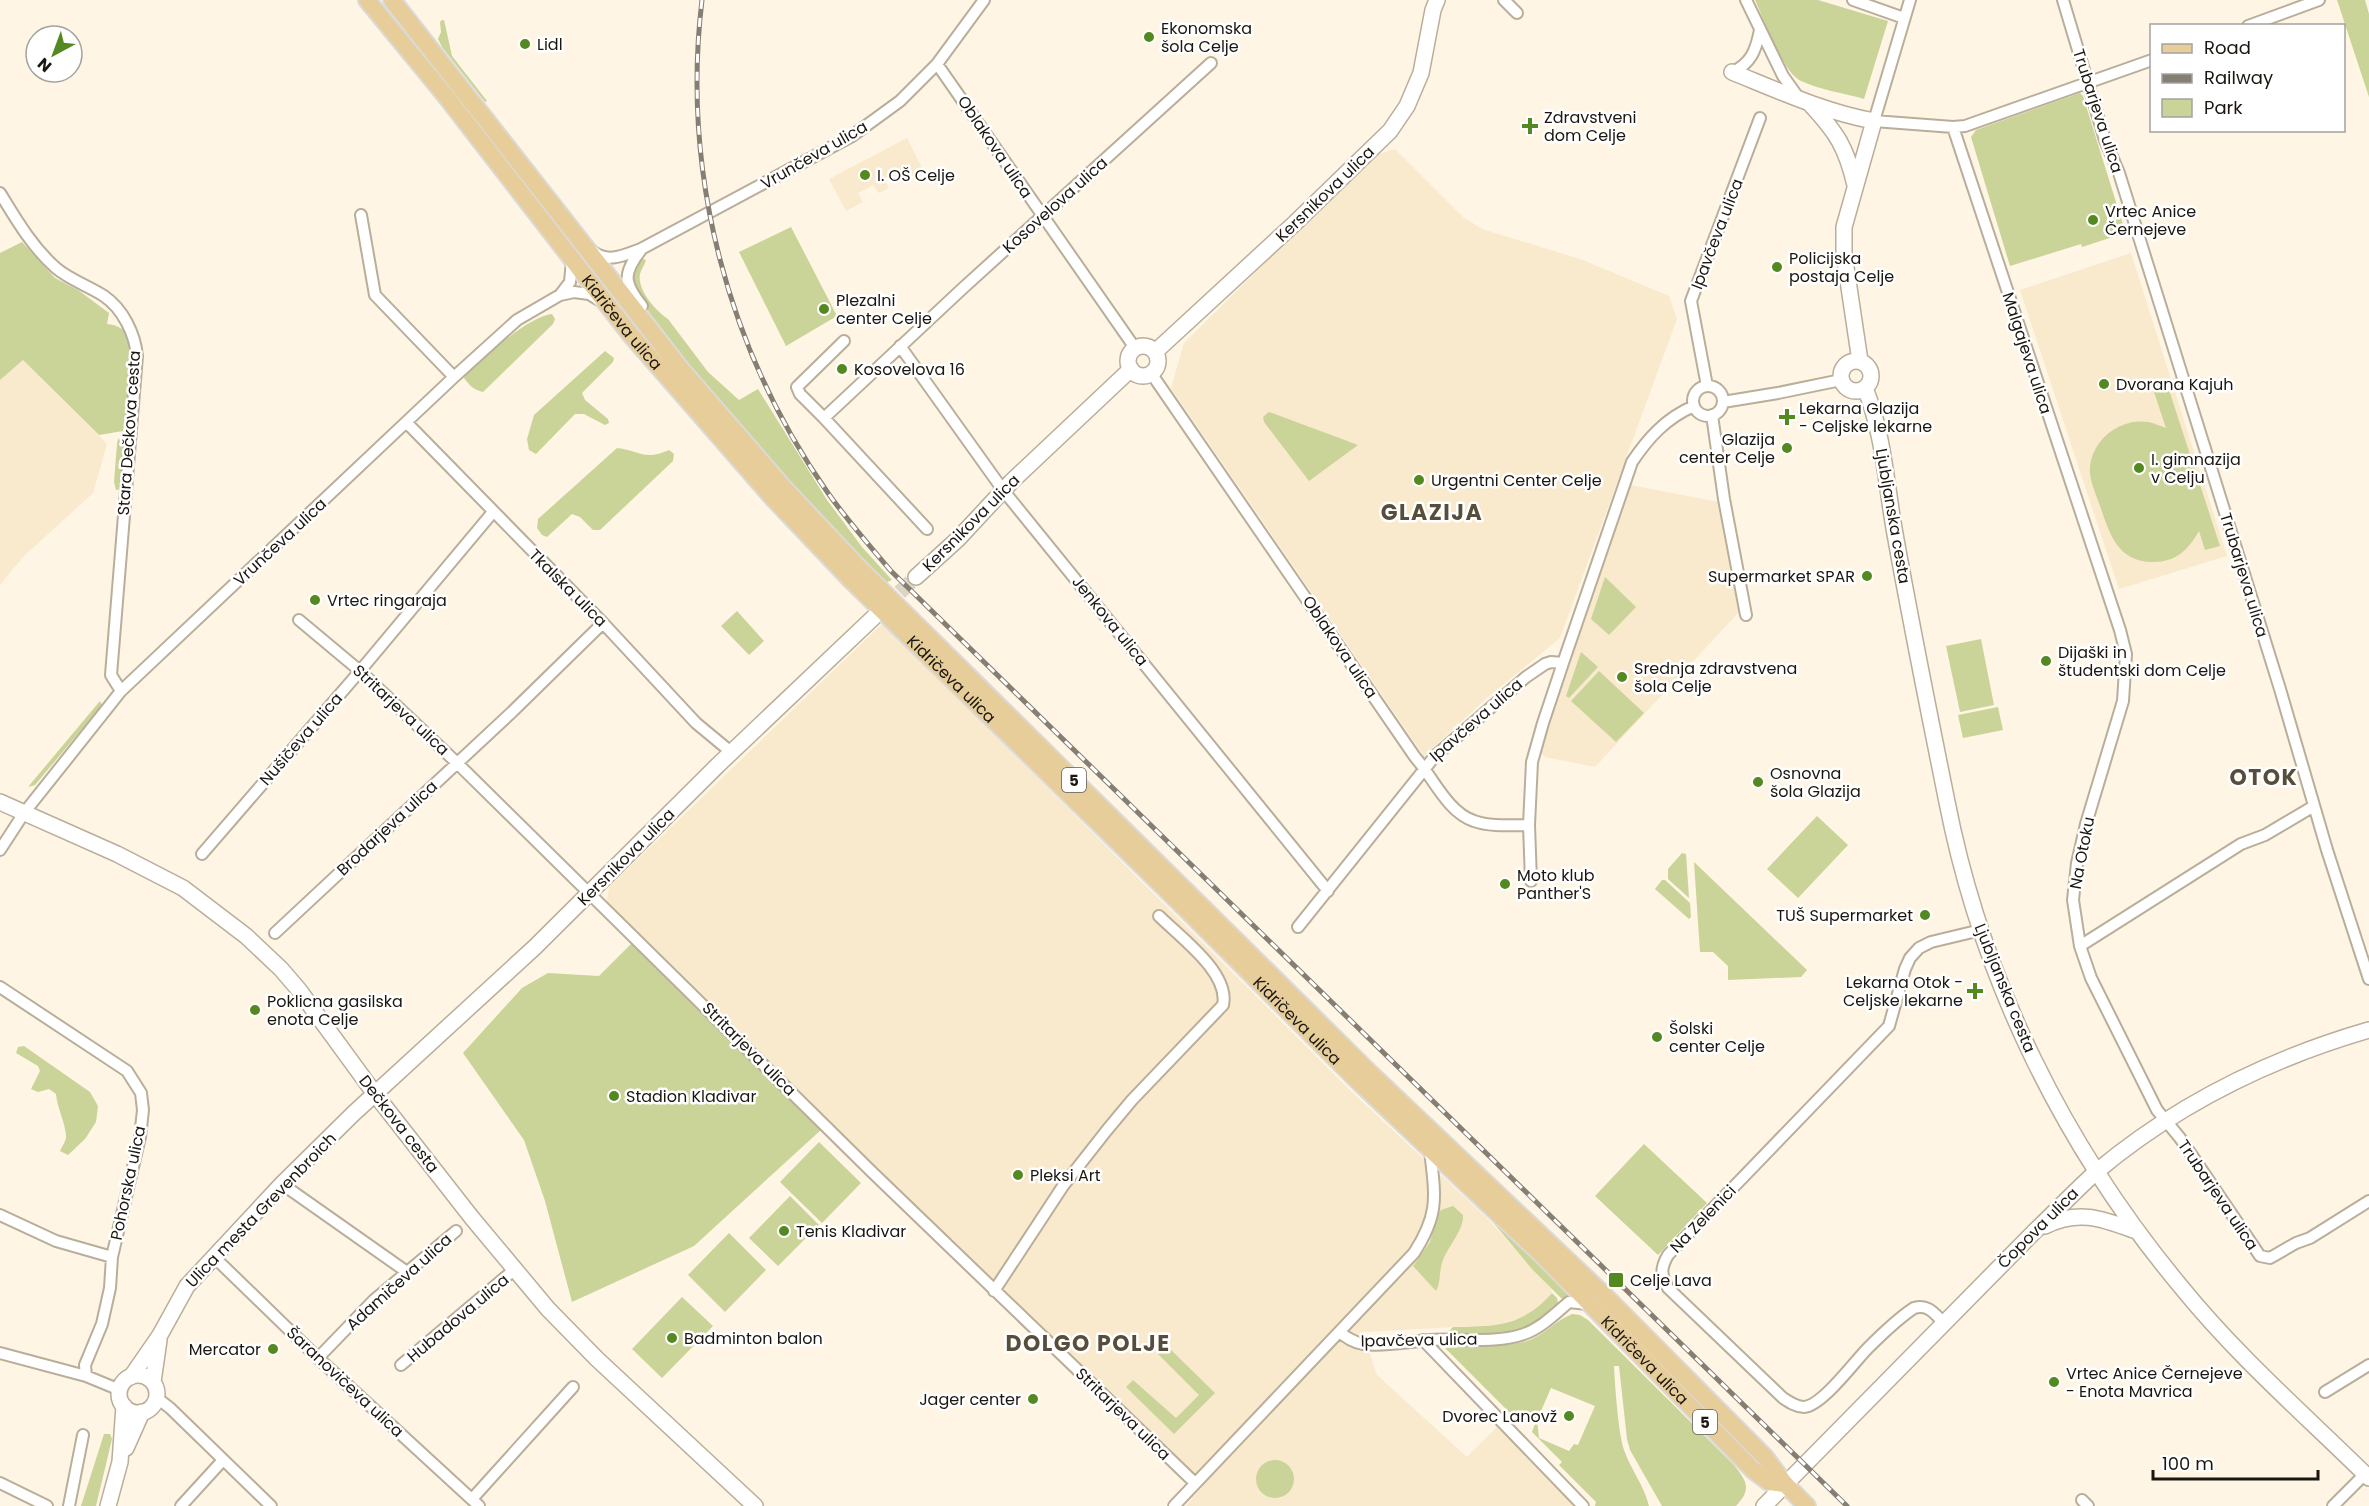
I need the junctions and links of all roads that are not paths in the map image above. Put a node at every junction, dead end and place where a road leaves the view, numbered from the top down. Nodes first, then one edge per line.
1 (367, 0) edge
2 (392, 0) edge
3 (984, 0) edge
4 (1437, 0) edge
5 (1504, 0) edge
6 (1746, 0) edge
7 (1853, 0) edge
8 (1910, 0) edge
9 (2063, 0) edge
10 (2319, 0) edge
11 (1517, 13) dead end
12 (1904, 18) junction
13 (2253, 24) edge
14 (1760, 30) junction
15 (2150, 60) edge
16 (1211, 63) dead end
17 (937, 64) junction
18 (1732, 72) joint
19 (2088, 82) junction
20 (1804, 101) junction
21 (1760, 118) dead end
22 (1874, 121) junction
23 (1953, 127) junction
24 (1855, 186) junction
25 (0, 193) edge
26 (361, 215) dead end
27 (559, 215) junction
28 (1042, 216) junction
29 (641, 249) junction
30 (572, 259) junction
31 (560, 295) junction
32 (614, 314) junction
33 (844, 341) dead end
34 (900, 346) junction
35 (1135, 348) junction
36 (1155, 352) junction
37 (1860, 361) junction
38 (680, 368) junction
39 (1131, 369) junction
40 (1151, 373) junction
41 (454, 377) junction
42 (1841, 380) junction
43 (1707, 386) junction
44 (1865, 388) junction
45 (1723, 402) junction
46 (1694, 406) junction
47 (1712, 416) junction
48 (824, 418) junction
49 (406, 423) junction
50 (1004, 490) junction
51 (493, 512) junction
52 (927, 529) dead end
53 (916, 578) tunnel mouth
54 (1746, 615) dead end
55 (874, 617) tunnel mouth
56 (299, 620) dead end
57 (603, 623) junction
58 (2126, 654) joint
59 (1563, 663) junction
60 (360, 670) junction
61 (121, 691) junction
62 (731, 752) junction
63 (458, 763) junction
64 (1424, 767) junction
65 (0, 802) edge
66 (2314, 806) junction
67 (24, 813) junction
68 (1530, 825) junction
69 (0, 850) edge
70 (202, 854) dead end
71 (1531, 881) dead end
72 (1328, 891) junction
73 (591, 892) junction
74 (1159, 916) dead end
75 (1298, 927) dead end
76 (1981, 930) junction
77 (274, 933) dead end
78 (2080, 946) junction
79 (2369, 979) edge
80 (0, 987) edge
81 (2369, 1030) edge
82 (375, 1094) junction
83 (2162, 1116) junction
84 (1430, 1150) junction
85 (2096, 1173) junction
86 (282, 1184) junction
87 (2369, 1201) edge
88 (0, 1215) edge
89 (456, 1231) dead end
90 (2136, 1231) junction
91 (2034, 1232) junction
92 (213, 1256) junction
93 (112, 1257) junction
94 (514, 1270) junction
95 (407, 1272) junction
96 (994, 1291) junction
97 (1587, 1304) junction
98 (1943, 1323) junction
99 (1339, 1332) junction
100 (160, 1335) junction
101 (1423, 1340) junction
102 (0, 1353) edge
103 (318, 1358) junction
104 (401, 1365) dead end
105 (2369, 1365) edge
106 (86, 1376) junction
107 (131, 1377) junction
108 (153, 1382) junction
109 (573, 1387) dead end
110 (120, 1390) junction
111 (2325, 1392) dead end
112 (157, 1398) junction
113 (124, 1406) junction
114 (142, 1412) junction
115 (83, 1435) dead end
116 (223, 1460) junction
117 (120, 1462) junction
118 (2367, 1476) edge
119 (0, 1483) edge
120 (1195, 1483) junction
121 (1785, 1484) junction
122 (475, 1503) edge
123 (47, 1506) edge
124 (69, 1506) edge
125 (108, 1506) edge
126 (181, 1506) edge
127 (271, 1506) edge
128 (755, 1506) edge
129 (1174, 1506) edge
130 (1584, 1506) edge
131 (1764, 1506) edge
132 (1808, 1506) edge
133 (2333, 1506) edge

1 - 30 main road, Kidričeva ulica / 5
2 - 27 main road, Kidričeva ulica / 5
3 - 17 street, Vrunčeva ulica
4 - 36 street, Kersnikova ulica
5 - 11 street
6 - 14 street
7 - 12 street
8 - 12 street, Ljubljanska cesta
9 - 19 street, Trubarjeva ulica
10 - 13 street
12 - 22 street, Ljubljanska cesta
14 - 18 street
14 - 20 street
15 - 19 street
16 - 28 street, Kosovelova ulica
17 - 28 street, Oblakova ulica
17 - 29 street, Vrunčeva ulica
18 - 20 street
19 - 23 street
19 - 66 street, Trubarjeva ulica
20 - 22 street
20 - 24 street
21 - 43 street, Ipavčeva ulica
22 - 23 street
22 - 24 street, Ljubljanska cesta
23 - 58 street, Malgajeva ulica
24 - 37 street, Ljubljanska cesta
25 - 61 street, Stara Dečkova cesta
26 - 41 street
27 - 29 street, Vrunčeva ulica
27 - 38 main road, Kidričeva ulica / 5
28 - 34 street, Kosovelova ulica
28 - 35 street, Oblakova ulica
29 - 38 street
30 - 31 street
30 - 32 main road, Kidričeva ulica / 5
31 - 32 street, Vrunčeva ulica
31 - 41 street, Vrunčeva ulica
32 - 84 main road, Kidričeva ulica / 5
33 - 48 street
34 - 48 street, Kosovelova ulica
34 - 50 street, Jenkova ulica
35 - 36 street
35 - 39 street
36 - 40 street
37 - 42 street
37 - 44 street, Ljubljanska cesta
38 - 121 main road, Kidričeva ulica / 5
39 - 40 street
39 - 50 street, Kersnikova ulica
40 - 64 street, Oblakova ulica
41 - 49 street, Vrunčeva ulica
42 - 44 street
42 - 45 street
43 - 45 street
43 - 46 street
44 - 76 street, Ljubljanska cesta
45 - 47 street
46 - 47 street
46 - 59 street
47 - 54 street
48 - 52 street
49 - 51 street, Tkalska ulica
49 - 61 street, Vrunčeva ulica
50 - 53 street, Kersnikova ulica
50 - 72 street, Jenkova ulica
51 - 57 street, Tkalska ulica
51 - 60 street, Nušičeva ulica
55 - 62 street, Kersnikova ulica
56 - 60 street, Stritarjeva ulica
57 - 62 street, Tkalska ulica
57 - 63 street, Brodarjeva ulica
58 - 78 street, Na Otoku
59 - 64 street, Ipavčeva ulica
59 - 68 street
60 - 63 street, Stritarjeva ulica
60 - 70 street, Nušičeva ulica
61 - 67 street, Vrunčeva ulica
62 - 73 street, Kersnikova ulica
63 - 73 street, Stritarjeva ulica
63 - 77 street, Brodarjeva ulica
64 - 68 street, Oblakova ulica
64 - 72 street, Ipavčeva ulica
65 - 67 street, Dečkova cesta
66 - 78 street
66 - 79 street, Trubarjeva ulica
67 - 69 street, Vrunčeva ulica
67 - 82 street, Dečkova cesta
68 - 71 street
72 - 75 street, Ipavčeva ulica
73 - 82 street, Kersnikova ulica
73 - 96 street, Stritarjeva ulica
74 - 96 street
76 - 85 street, Ljubljanska cesta
76 - 98 street, Na Zelenici
78 - 83 street, Na Otoku
80 - 93 street, Pohorska ulica
81 - 83 street, Čopova ulica
82 - 86 street, Ulica mesta Grevenbroich
82 - 94 street, Dečkova cesta
83 - 85 street, Čopova ulica
83 - 87 street, Trubarjeva ulica
84 - 97 main road, Kidričeva ulica / 5
84 - 99 street
85 - 90 street, Ljubljanska cesta
85 - 91 street, Čopova ulica
86 - 92 street, Ulica mesta Grevenbroich
86 - 95 street
88 - 93 street
89 - 95 street, Adamičeva ulica
90 - 91 street
90 - 118 street, Ljubljanska cesta
91 - 98 street, Čopova ulica
92 - 100 street, Ulica mesta Grevenbroich
92 - 103 street, Šaranovičeva ulica
93 - 106 street, Pohorska ulica
94 - 104 street, Hubadova ulica
94 - 128 street, Dečkova cesta
95 - 103 street, Adamičeva ulica
96 - 120 street, Stritarjeva ulica
97 - 101 street, Ipavčeva ulica
97 - 121 main road, Kidričeva ulica / 5
98 - 121 street, Čopova ulica
99 - 101 street, Ipavčeva ulica
99 - 120 street, Ipavčeva ulica
100 - 107 street
100 - 108 street
101 - 130 street
102 - 106 street
103 - 122 street, Šaranovičeva ulica
105 - 111 street
106 - 110 street
107 - 108 street
107 - 110 street
108 - 112 street
109 - 122 street
110 - 113 street
112 - 114 street
112 - 116 street
113 - 114 street
113 - 117 street
114 - 117 street
115 - 124 street
116 - 126 street
116 - 127 street
117 - 125 street
118 - 133 street
119 - 123 street
120 - 129 street, Ipavčeva ulica
121 - 131 street, Čopova ulica
121 - 132 main road, 5

